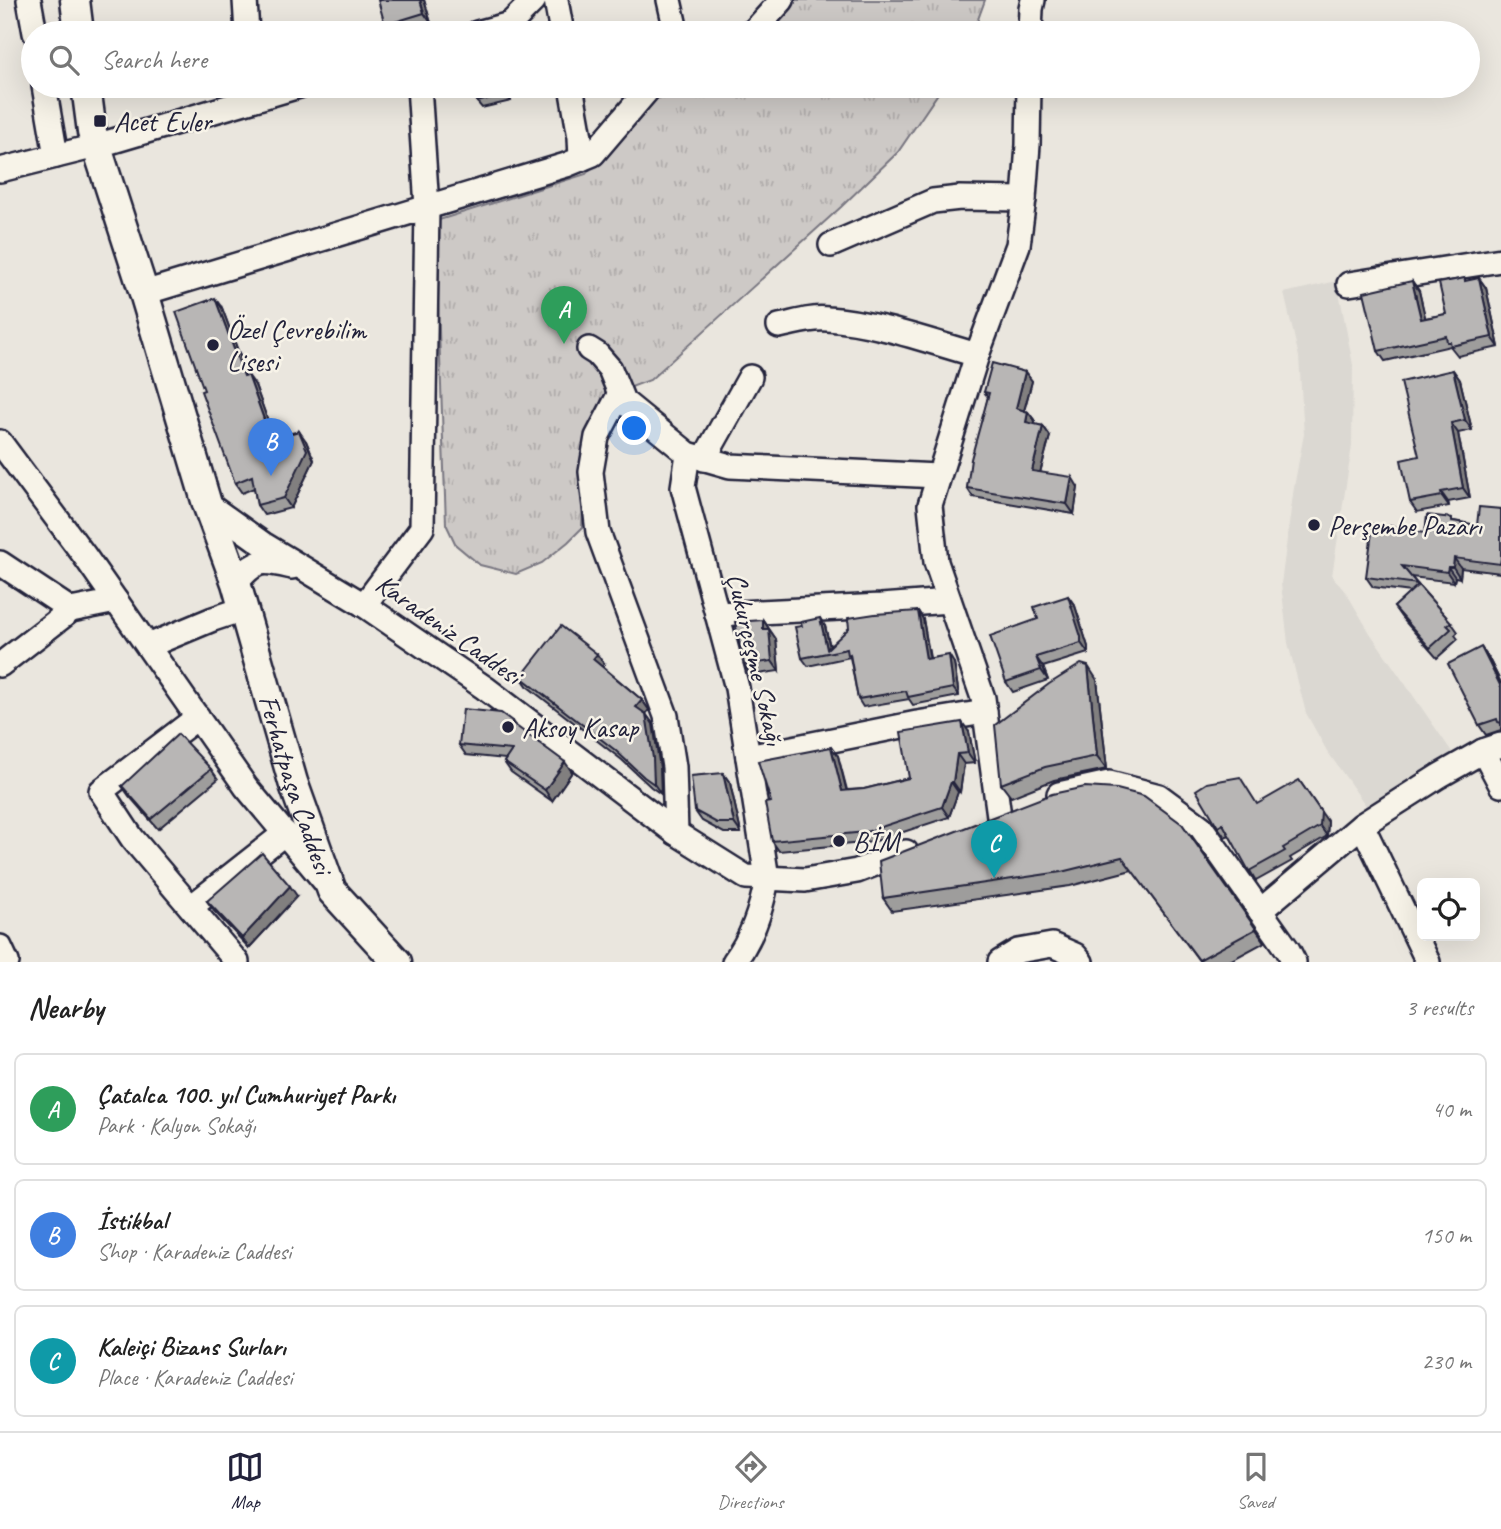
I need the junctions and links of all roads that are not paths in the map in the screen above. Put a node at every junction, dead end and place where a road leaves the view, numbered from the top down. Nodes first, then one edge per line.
1 (29, 0) edge
2 (75, 0) edge
3 (245, 0) edge
4 (534, 0) edge
5 (556, 0) edge
6 (669, 0) edge
7 (782, 0) edge
8 (1033, 0) edge
9 (33, 21) edge
10 (78, 21) edge
11 (246, 21) edge
12 (513, 21) edge
13 (560, 21) edge
14 (674, 21) edge
15 (763, 21) edge
16 (1030, 21) edge
17 (46, 98) edge
18 (88, 98) edge
19 (236, 98) edge
20 (420, 98) edge
21 (429, 98) edge
22 (573, 98) edge
23 (641, 98) edge
24 (1029, 98) edge
25 (422, 130) junction
26 (96, 146) junction
27 (56, 156) junction
28 (581, 159) junction
29 (0, 170) edge
30 (1024, 199) junction
31 (427, 207) junction
32 (831, 245) dead end
33 (1501, 260) edge
34 (1349, 284) dead end
35 (144, 293) junction
36 (779, 326) dead end
37 (589, 349) dead end
38 (977, 355) junction
39 (750, 377) dead end
40 (620, 395) junction
41 (0, 442) edge
42 (696, 456) junction
43 (938, 476) junction
44 (207, 504) junction
45 (0, 563) edge
46 (306, 570) junction
47 (240, 596) junction
48 (116, 601) junction
49 (949, 601) junction
50 (364, 605) junction
51 (71, 610) junction
52 (717, 614) junction
53 (148, 646) junction
54 (0, 665) edge
55 (985, 712) junction
56 (198, 717) junction
57 (1492, 748) edge
58 (748, 757) junction
59 (1501, 785) edge
60 (999, 816) junction
61 (1362, 825) junction
62 (974, 826) edge
63 (285, 833) junction
64 (676, 833) junction
65 (922, 846) edge
66 (767, 878) junction
67 (332, 891) junction
68 (191, 907) junction
69 (1260, 911) junction
70 (0, 947) edge
71 (7, 962) edge
72 (237, 962) edge
73 (397, 962) edge
74 (734, 962) edge
75 (1000, 962) edge
76 (1082, 962) edge
77 (1294, 962) edge
78 (1428, 962) edge

1 - 9 street
2 - 10 main road
3 - 11 street
4 - 12 street
5 - 13 street
6 - 14 street
7 - 15 street
8 - 16 street
17 - 27 street
18 - 26 main road, Ferhatpaşa Caddesi
19 - 26 street
20 - 25 street
21 - 25 street
22 - 28 street
23 - 28 street
24 - 30 street
25 - 31 street
26 - 27 street
26 - 35 main road, Ferhatpaşa Caddesi
27 - 29 street
28 - 31 street
30 - 32 street
30 - 38 street
31 - 35 street
31 - 50 street
33 - 34 street
35 - 44 main road, Ferhatpaşa Caddesi
36 - 38 street
37 - 40 street
38 - 43 street
39 - 42 street
40 - 42 street
40 - 64 street
41 - 48 street
42 - 43 street
42 - 52 street, Çukurçeşme Sokağı
43 - 49 street
44 - 46 street, Karadeniz Caddesi
44 - 47 main road, Ferhatpaşa Caddesi
45 - 51 street
46 - 47 street, Karadeniz Caddesi
46 - 50 street, Karadeniz Caddesi
47 - 53 street
47 - 67 main road, Ferhatpaşa Caddesi
48 - 51 street
48 - 53 street
49 - 52 street
49 - 55 street
50 - 64 street, Karadeniz Caddesi
51 - 54 street
52 - 58 street, Çukurçeşme Sokağı
53 - 56 street
55 - 58 street
55 - 60 street
56 - 63 street
56 - 68 street
57 - 59 street
57 - 61 street
58 - 66 street, Çukurçeşme Sokağı
60 - 62 street
60 - 69 street
61 - 69 street
61 - 78 street
63 - 67 street
63 - 68 street
64 - 66 street, Karadeniz Caddesi
65 - 66 street, Karadeniz Caddesi
66 - 74 street
67 - 73 main road, Ferhatpaşa Caddesi
68 - 72 street
69 - 77 street
70 - 71 street
75 - 76 street

